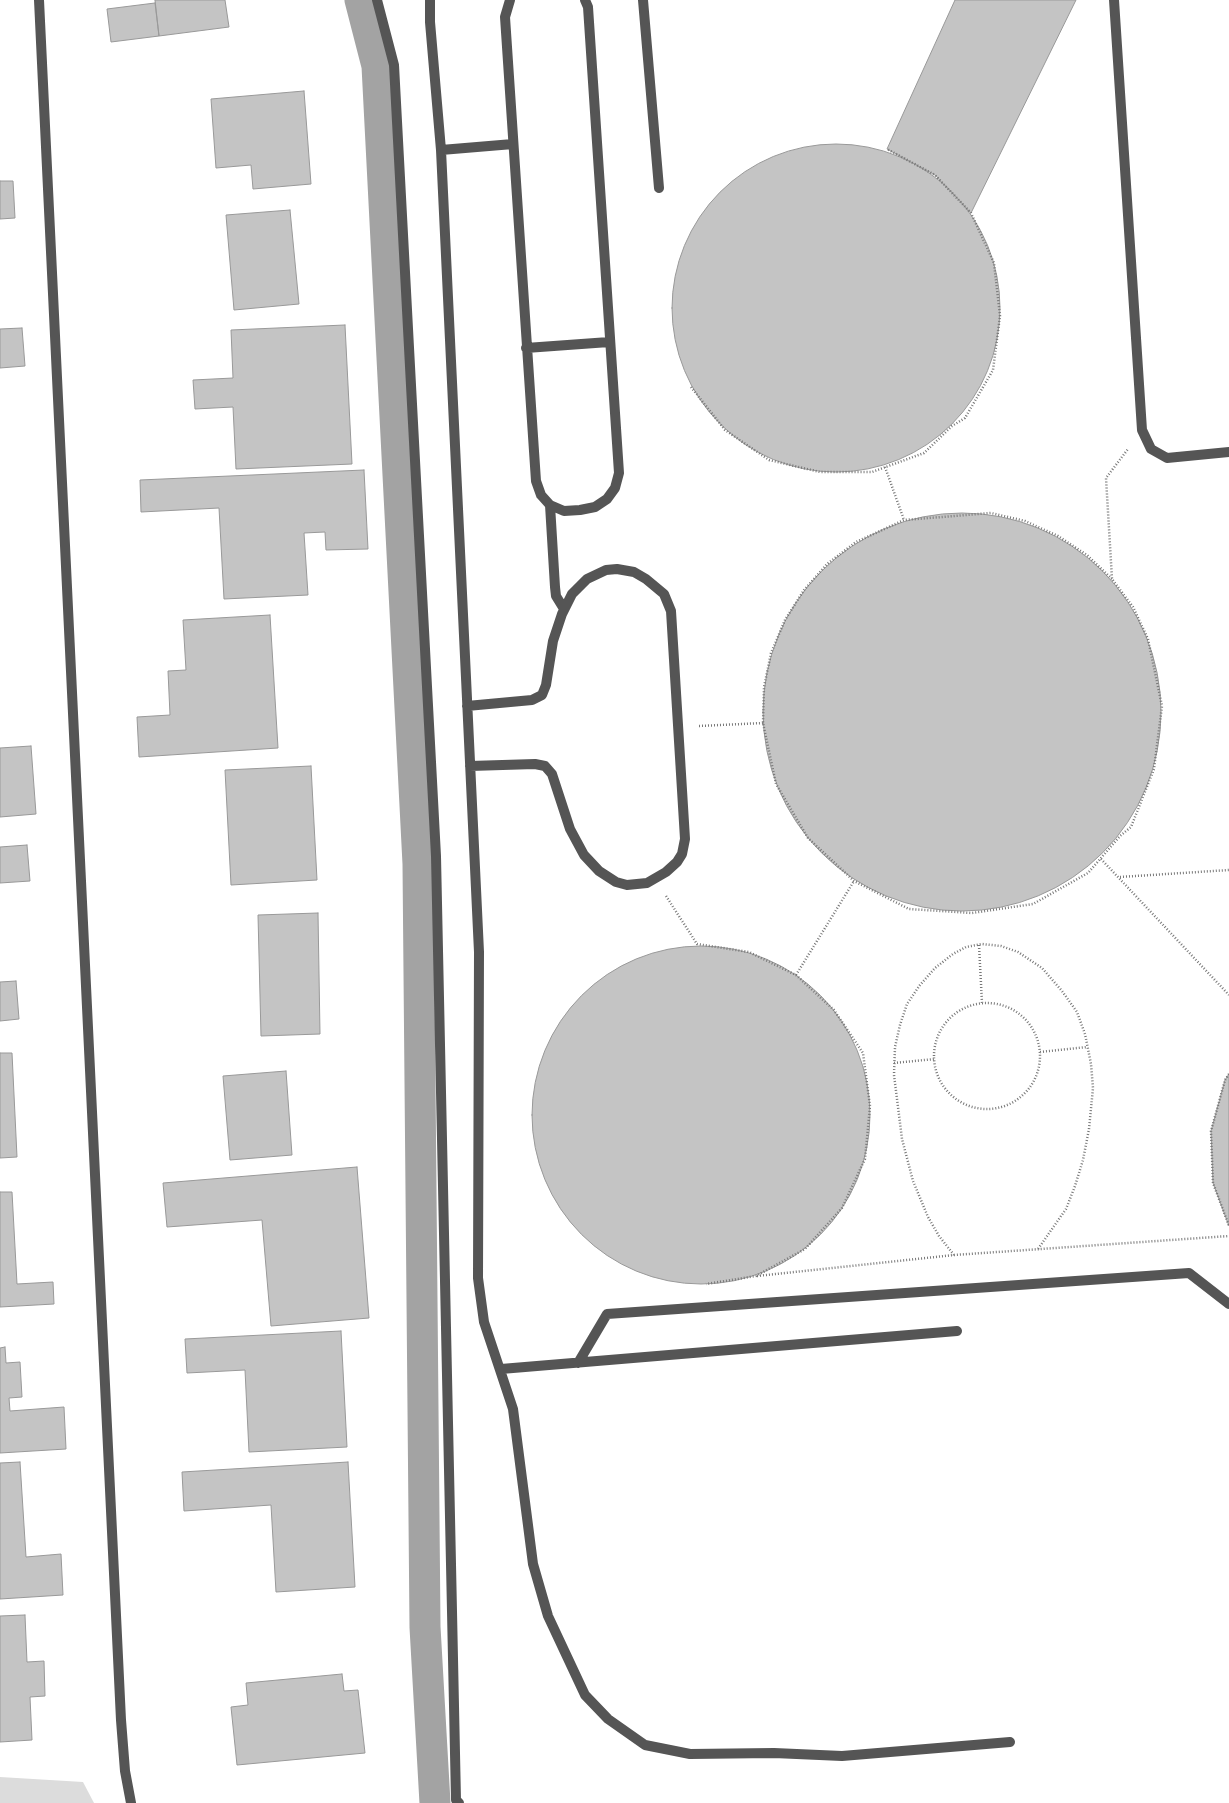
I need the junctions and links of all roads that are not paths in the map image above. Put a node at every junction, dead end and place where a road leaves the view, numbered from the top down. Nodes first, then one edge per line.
1 (40, 0) edge
2 (377, 0) edge
3 (430, 0) edge
4 (510, 0) edge
5 (585, 0) edge
6 (643, 0) edge
7 (1114, 0) edge
8 (513, 144) junction
9 (441, 150) junction
10 (659, 188) dead end
11 (609, 342) junction
12 (526, 348) junction
13 (1229, 452) edge
14 (550, 505) junction
15 (564, 609) junction
16 (467, 706) junction
17 (470, 766) junction
18 (1229, 1304) edge
19 (957, 1331) dead end
20 (578, 1363) junction
21 (501, 1369) junction
22 (1010, 1742) dead end
23 (131, 1803) edge
24 (459, 1803) edge

1 - 23 street
2 - 24 street
3 - 9 street
4 - 8 street
5 - 11 street
6 - 10 street
7 - 13 street
8 - 9 street
8 - 12 street
9 - 16 street
11 - 12 street
11 - 14 street
12 - 14 street
14 - 15 street
15 - 16 street
15 - 17 street
16 - 17 street
17 - 21 street
18 - 20 street
19 - 20 street
20 - 21 street
21 - 22 street

